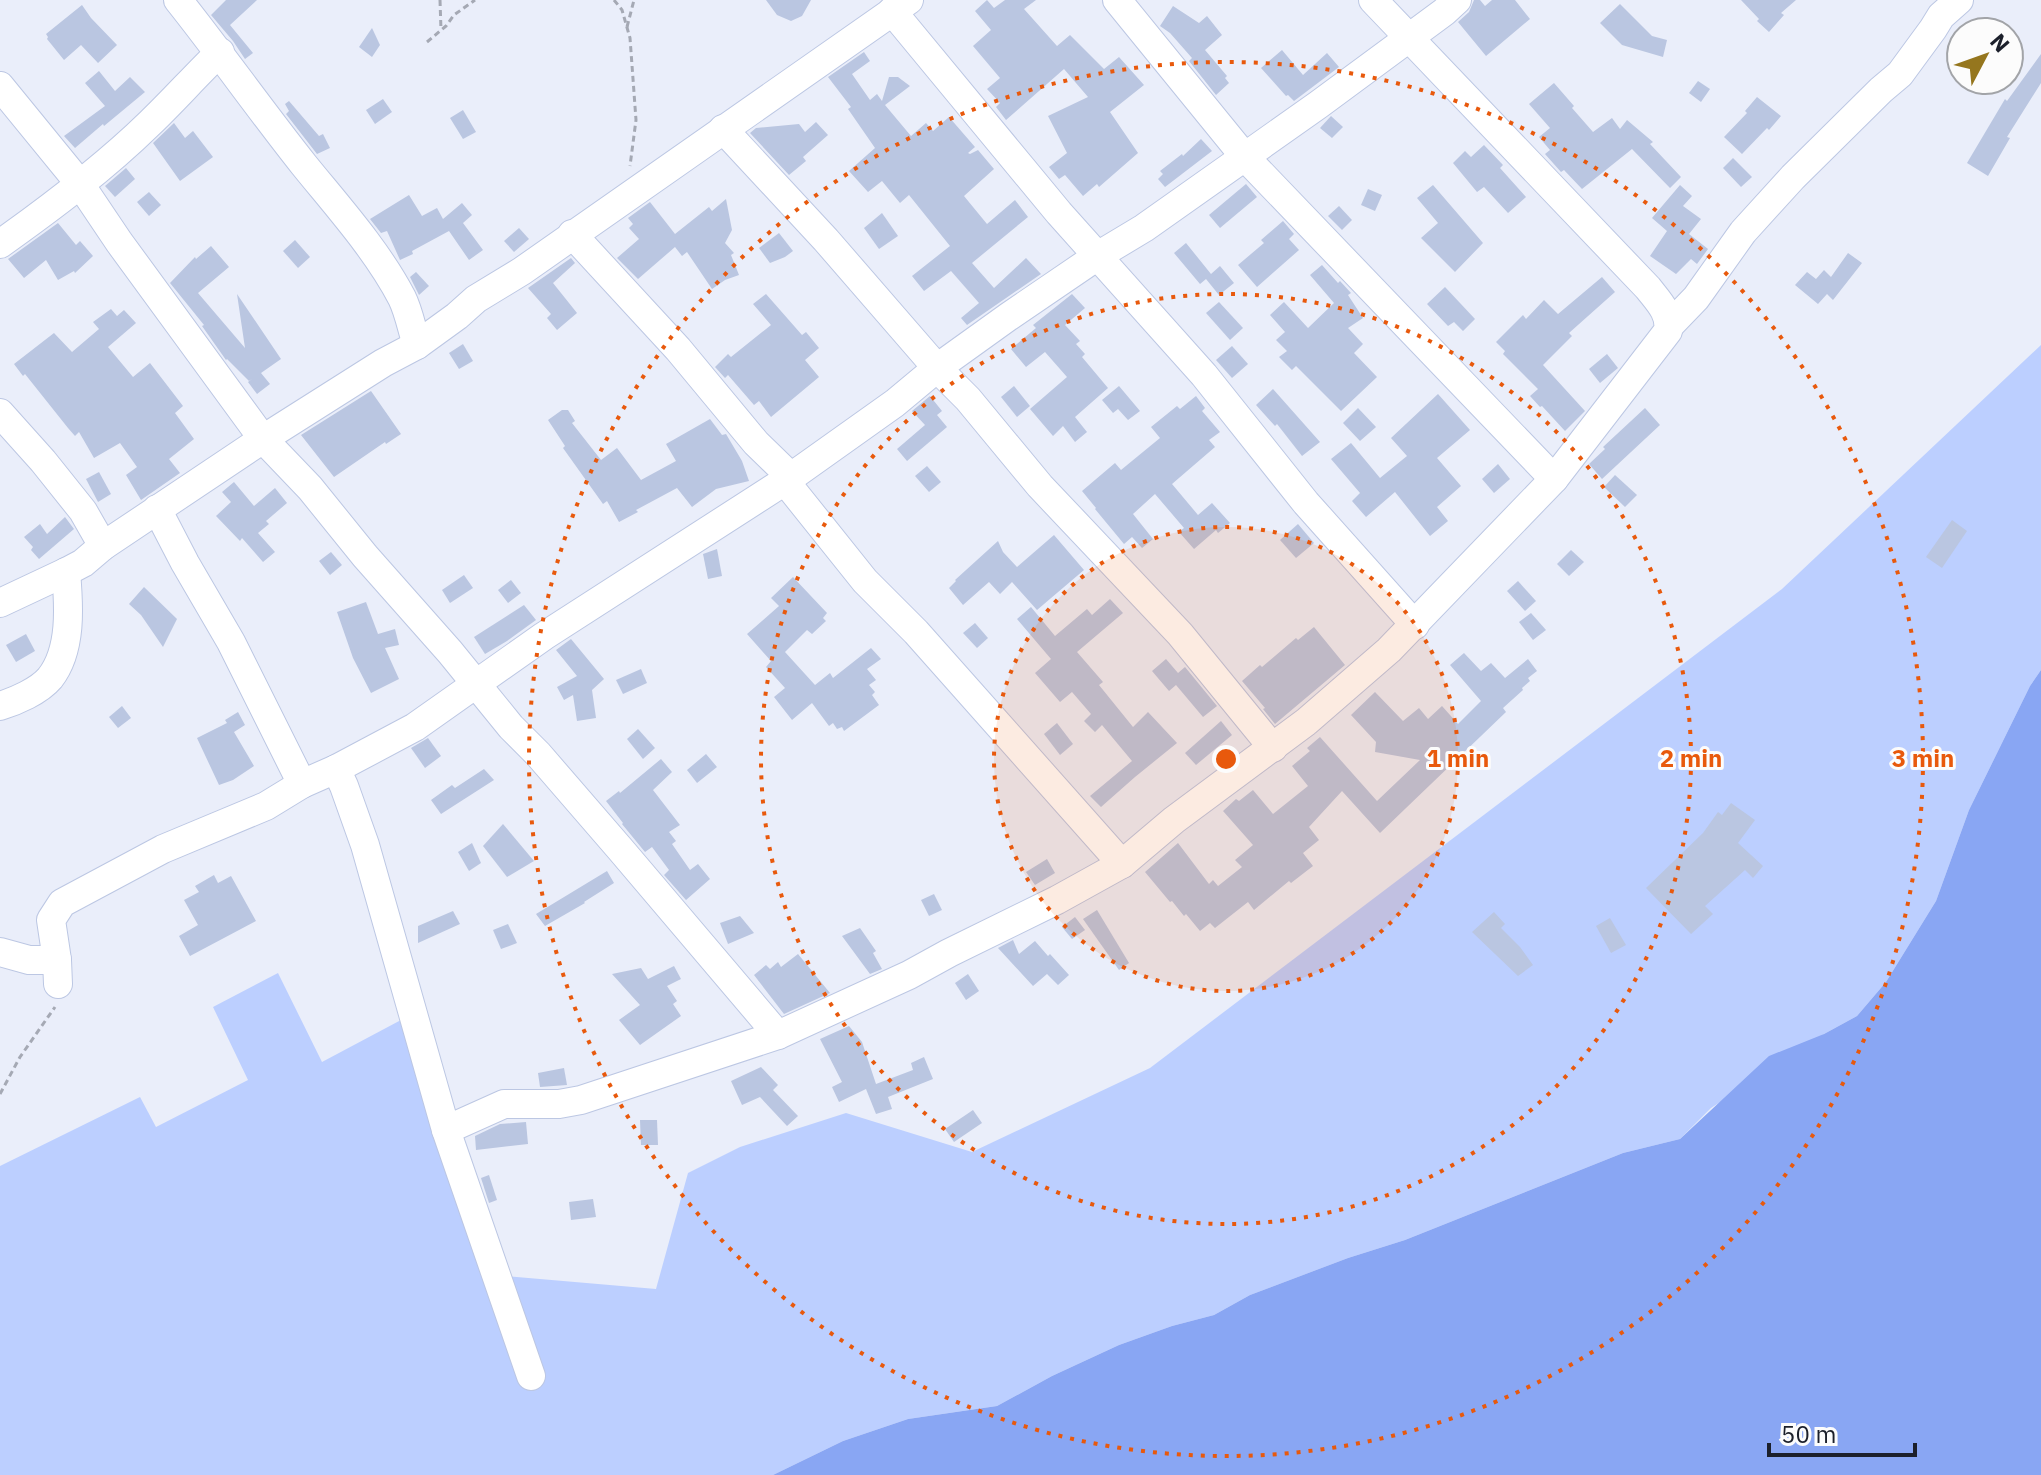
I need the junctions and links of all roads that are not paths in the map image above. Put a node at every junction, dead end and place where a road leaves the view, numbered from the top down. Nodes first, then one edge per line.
1 (178, 0) edge
2 (1117, 0) edge
3 (1373, 0) edge
4 (1457, 0) edge
5 (1959, 0) edge
6 (900, 5) edge
7 (1407, 37) junction
8 (220, 52) junction
9 (0, 86) edge
10 (723, 129) junction
11 (1244, 156) junction
12 (80, 184) junction
13 (572, 234) junction
14 (0, 244) edge
15 (1099, 255) junction
16 (1669, 326) junction
17 (417, 345) junction
18 (937, 368) junction
19 (0, 413) edge
20 (263, 439) junction
21 (788, 479) junction
22 (1554, 479) junction
23 (157, 509) junction
24 (103, 546) junction
25 (66, 572) junction
26 (0, 603) edge
27 (1415, 625) junction
28 (477, 685) junction
29 (0, 706) edge
30 (1273, 748) junction
31 (336, 769) junction
32 (302, 784) junction
33 (1122, 864) junction
34 (0, 952) edge
35 (778, 1035) junction
36 (446, 1130) junction
37 (531, 1376) dead end

1 - 8 street
2 - 11 street
3 - 7 street
4 - 7 street
5 - 16 street
6 - 10 street
6 - 15 street
7 - 11 street
7 - 16 street
8 - 12 street
8 - 17 street
9 - 12 street
10 - 13 street
10 - 18 street
11 - 15 street
11 - 22 street
12 - 14 street
12 - 20 street
13 - 17 street
13 - 21 street
15 - 18 street
15 - 27 street
16 - 22 street
17 - 20 street
18 - 21 street
18 - 30 street
19 - 24 street
20 - 23 street
20 - 28 street
21 - 28 street
21 - 33 street
22 - 27 street
23 - 24 street
23 - 32 street
24 - 25 street
25 - 26 street
25 - 29 street
27 - 30 street
28 - 31 street
28 - 35 street
30 - 33 street
31 - 32 street
31 - 36 street
32 - 34 street
33 - 35 street
35 - 36 street
36 - 37 street

